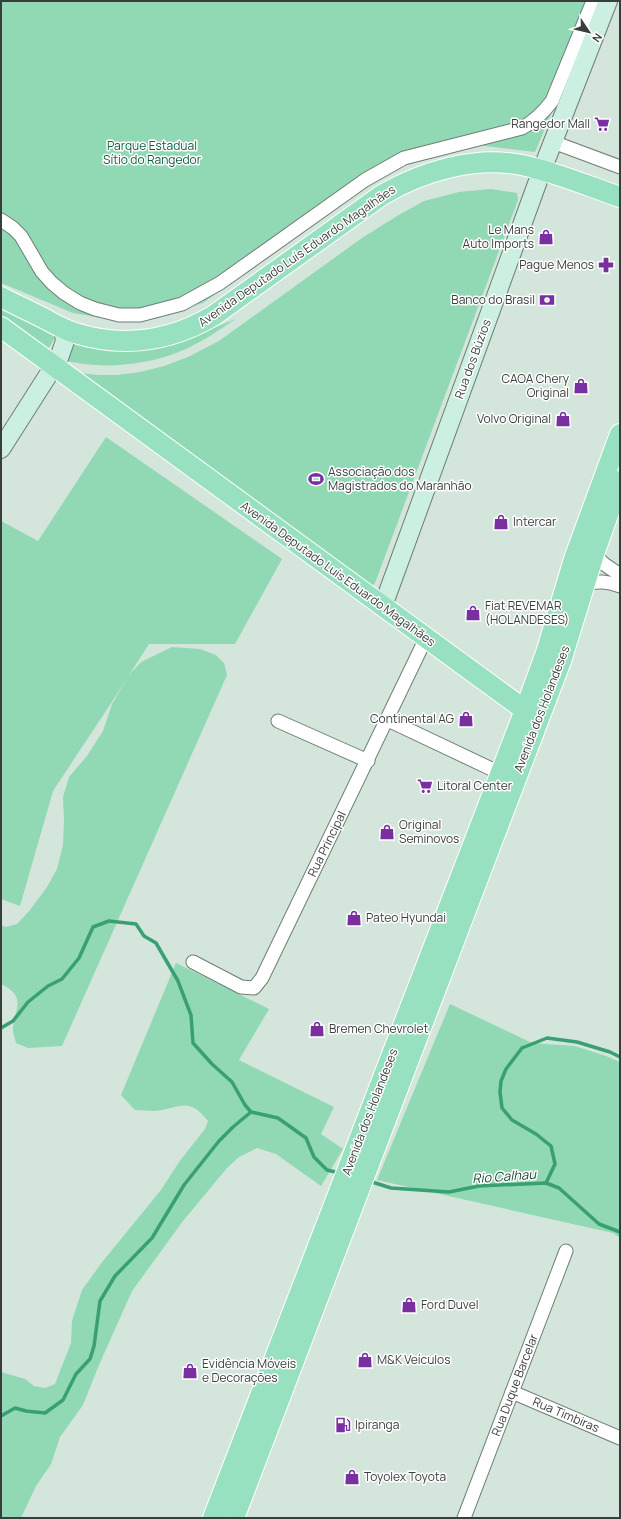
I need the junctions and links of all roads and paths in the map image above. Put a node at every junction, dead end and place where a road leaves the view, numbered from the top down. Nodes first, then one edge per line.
1 (593, 1) edge
2 (608, 1) edge
3 (553, 142) junction
4 (620, 167) edge
5 (542, 170) junction
6 (620, 197) edge
7 (1, 220) edge
8 (1, 297) edge
9 (1, 327) edge
10 (63, 328) junction
11 (54, 366) junction
12 (620, 434) edge
13 (1, 449) edge
14 (620, 481) edge
15 (594, 554) junction
16 (620, 576) edge
17 (584, 584) junction
18 (620, 586) edge
19 (383, 606) junction
20 (426, 638) junction
21 (534, 709) junction
22 (388, 720) junction
23 (278, 721) dead end
24 (368, 762) junction
25 (500, 773) junction
26 (193, 962) dead end
27 (360, 1161) junction
28 (346, 1198) junction
29 (566, 1251) dead end
30 (512, 1392) junction
31 (620, 1438) edge
32 (213, 1518) edge
33 (234, 1518) edge
34 (464, 1518) edge

1 - 7 street
2 - 3 main road, Rua dos Búzios
3 - 4 street
3 - 5 main road, Rua dos Búzios
5 - 6 main road, Avenida Deputado Luís Eduardo Magalhães
5 - 10 main road, Avenida Deputado Luís Eduardo Magalhães
5 - 19 main road, Rua dos Búzios
8 - 10 main road, Avenida Deputado Luís Eduardo Magalhães
9 - 11 main road, Avenida Deputado Luís Eduardo Magalhães
10 - 11 main road
11 - 13 main road
11 - 19 main road, Avenida Deputado Luís Eduardo Magalhães
12 - 21 main road, Avenida dos Holandeses
14 - 15 main road, Avenida dos Holandeses
15 - 16 street
15 - 17 main road, Avenida dos Holandeses
17 - 18 street
17 - 21 main road, Avenida dos Holandeses
19 - 20 main road, Avenida Deputado Luís Eduardo Magalhães
20 - 21 main road, Avenida Deputado Luís Eduardo Magalhães
20 - 22 street, Rua Principal
21 - 25 main road, Avenida dos Holandeses
21 - 27 main road, Avenida dos Holandeses
22 - 24 street, Rua Principal
22 - 25 street
23 - 24 street
24 - 26 street, Rua Principal
25 - 27 main road, Avenida dos Holandeses
27 - 28 main road, Avenida dos Holandeses
28 - 32 main road, Avenida dos Holandeses
28 - 33 main road, Avenida dos Holandeses
29 - 30 street, Rua Duque Barcelar
30 - 31 street, Rua Timbiras
30 - 34 street, Rua Duque Barcelar

